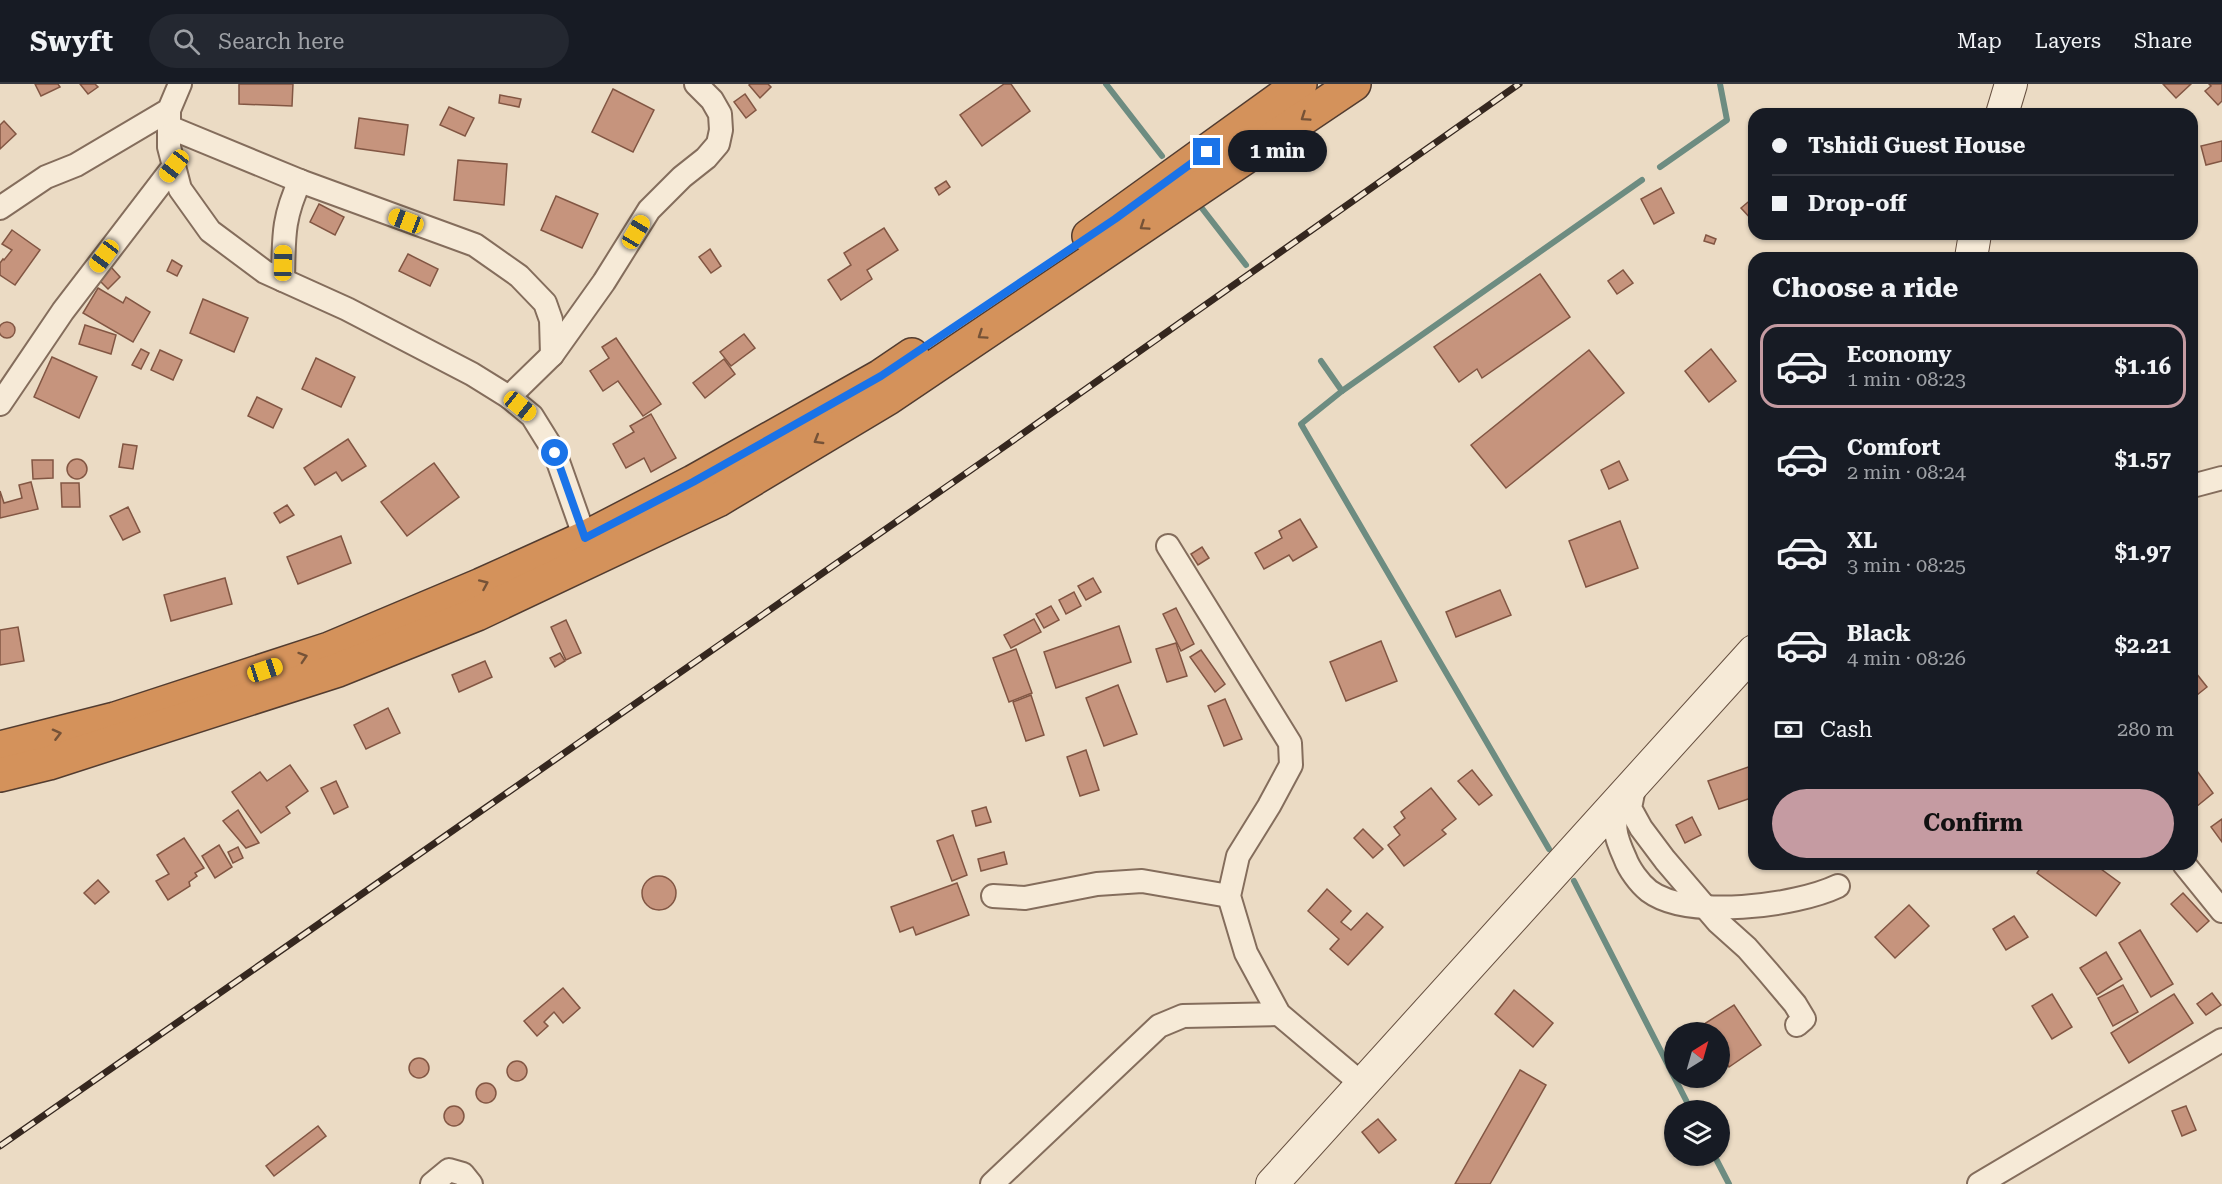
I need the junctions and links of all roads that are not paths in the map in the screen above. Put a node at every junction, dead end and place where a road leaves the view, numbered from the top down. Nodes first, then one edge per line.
1 (180, 84) edge
2 (696, 84) edge
3 (1300, 84) edge
4 (1354, 84) edge
5 (2003, 84) edge
6 (2011, 84) edge
7 (1999, 108) edge
8 (2004, 108) edge
9 (169, 119) junction
10 (174, 166) junction
11 (300, 181) junction
12 (0, 208) edge
13 (283, 280) junction
14 (552, 355) junction
15 (509, 397) junction
16 (0, 404) edge
17 (2222, 478) edge
18 (2198, 484) edge
19 (585, 538) junction
20 (1168, 546) dead end
21 (1748, 658) edge
22 (0, 748) edge
23 (0, 775) edge
24 (1628, 789) junction
25 (2190, 870) edge
26 (1838, 886) dead end
27 (993, 896) dead end
28 (1228, 896) junction
29 (2219, 901) edge
30 (1704, 907) junction
31 (1279, 1014) junction
32 (1797, 1025) dead end
33 (2222, 1040) edge
34 (1362, 1084) junction
35 (432, 1184) edge
36 (471, 1184) edge
37 (992, 1184) edge
38 (1272, 1184) edge
39 (1979, 1184) edge

1 - 9 street
2 - 14 street
3 - 19 highway
4 -> 23 highway
5 - 7 street
6 - 8 street
9 - 10 street
9 - 11 street
9 - 12 street
10 - 13 street
10 - 16 street
11 - 13 street
11 - 14 street
13 - 15 street
14 - 15 street
15 - 19 street
17 - 18 street
22 -> 19 highway
20 - 28 street
21 - 24 street
24 - 30 street
24 - 30 street
24 - 34 street
25 - 29 street
26 - 30 street
27 - 28 street
28 - 31 street
30 - 32 street
31 - 34 street
31 - 37 street
33 - 39 street
34 - 38 street
35 - 36 street

